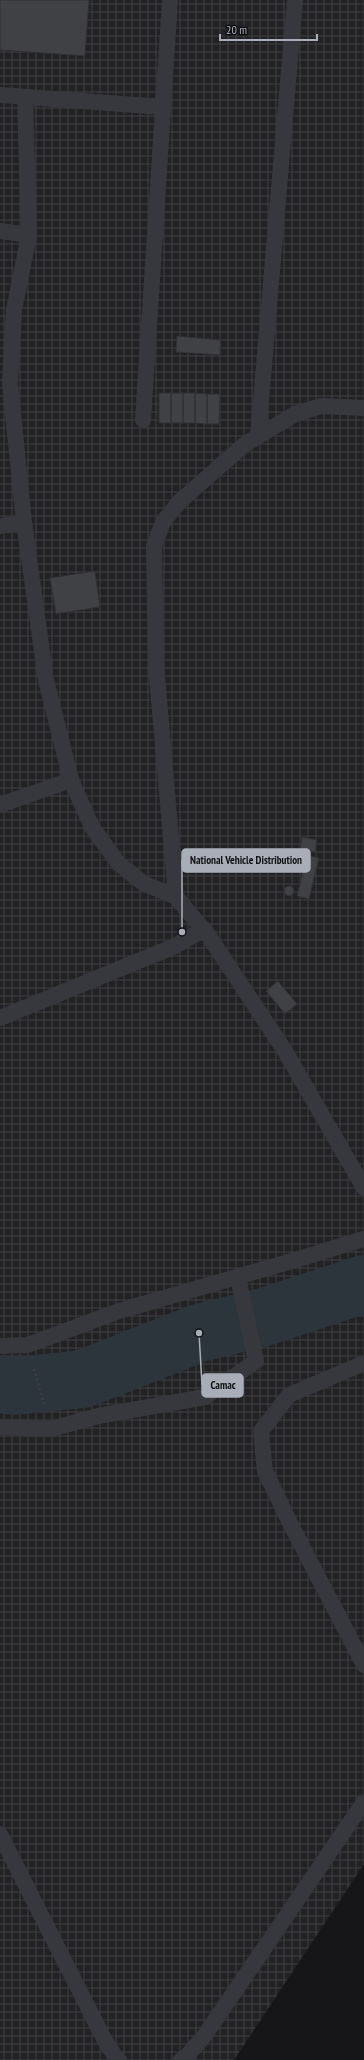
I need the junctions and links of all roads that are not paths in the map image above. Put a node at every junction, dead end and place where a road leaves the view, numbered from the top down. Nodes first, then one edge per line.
1 (170, 0) edge
2 (296, 0) edge
3 (0, 95) edge
4 (25, 97) junction
5 (163, 107) junction
6 (0, 231) edge
7 (29, 235) junction
8 (364, 408) edge
9 (143, 420) dead end
10 (258, 436) junction
11 (24, 522) junction
12 (0, 526) edge
13 (71, 780) junction
14 (0, 805) edge
15 (176, 897) junction
16 (204, 929) junction
17 (0, 1018) edge
18 (364, 1188) edge
19 (364, 1238) edge
20 (238, 1277) junction
21 (0, 1346) edge
22 (364, 1363) edge
23 (0, 1427) edge
24 (364, 1665) edge
25 (364, 1802) edge
26 (0, 1834) edge
27 (119, 2060) edge
28 (181, 2060) edge

1 - 5 lane
2 - 10 lane
3 - 4 lane
4 - 5 lane
4 - 7 lane
5 - 9 lane
6 - 7 lane
7 - 11 lane
8 - 10 lane
10 - 15 lane
11 - 12 lane
11 - 13 lane
13 - 14 lane
13 - 15 lane
15 - 16 lane
16 - 17 lane
16 - 18 lane
19 - 20 lane
20 - 21 lane
20 - 23 lane
22 - 24 lane
25 - 28 lane
26 - 27 lane

